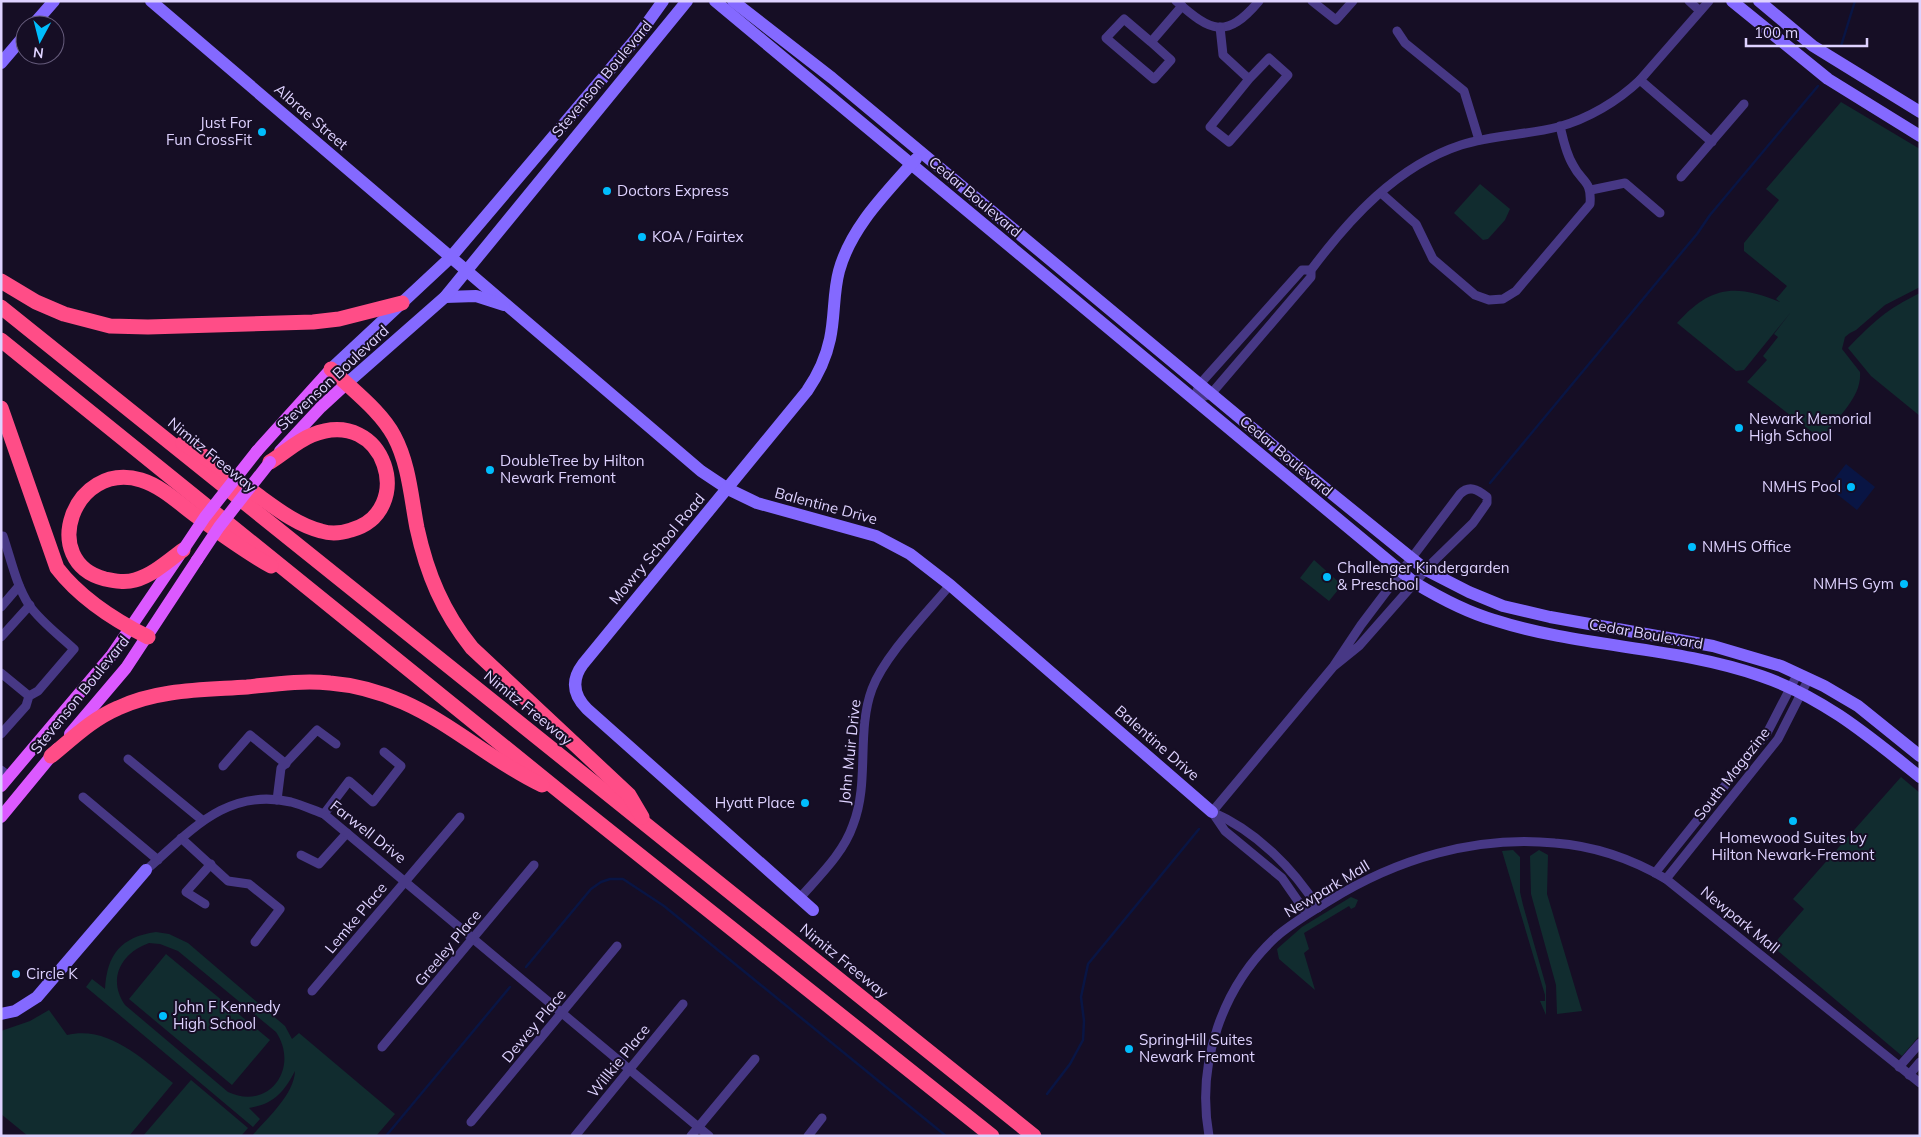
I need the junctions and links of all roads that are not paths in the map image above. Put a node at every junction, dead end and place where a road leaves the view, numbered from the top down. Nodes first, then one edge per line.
1 (54, 1) edge
2 (151, 1) edge
3 (663, 1) edge
4 (687, 1) edge
5 (715, 1) edge
6 (1259, 1) edge
7 (1312, 1) edge
8 (1352, 1) edge
9 (1689, 1) edge
10 (1708, 1) edge
11 (1732, 1) edge
12 (1745, 1) edge
13 (1759, 1) edge
14 (738, 4) edge
15 (1179, 4) edge
16 (1700, 11) junction
17 (42, 15) edge
18 (1220, 27) junction
19 (1789, 28) junction
20 (1397, 31) dead end
21 (1151, 42) junction
22 (15, 47) edge
23 (1, 63) edge
24 (1250, 79) junction
25 (1640, 80) junction
26 (1744, 104) dead end
27 (1920, 112) edge
28 (1560, 126) junction
29 (1920, 136) edge
30 (1479, 140) junction
31 (1712, 142) junction
32 (921, 152) junction
33 (911, 164) junction
34 (1681, 177) dead end
35 (1591, 190) junction
36 (1381, 193) junction
37 (1660, 214) dead end
38 (451, 257) junction
39 (1311, 270) junction
40 (467, 271) junction
41 (1, 281) edge
42 (445, 297) junction
43 (402, 303) junction
44 (508, 306) junction
45 (1, 308) edge
46 (1, 340) edge
47 (331, 369) junction
48 (346, 384) junction
49 (1200, 384) junction
50 (1212, 394) junction
51 (1193, 400) junction
52 (124, 406) junction
53 (1, 408) edge
54 (270, 462) junction
55 (728, 489) junction
56 (1, 536) edge
57 (183, 550) junction
58 (1410, 559) junction
59 (1426, 570) junction
60 (1400, 572) junction
61 (1415, 583) junction
62 (950, 585) junction
63 (19, 586) junction
64 (320, 596) junction
65 (30, 605) junction
66 (1, 607) edge
67 (131, 628) junction
68 (148, 637) junction
69 (1, 638) edge
70 (1333, 667) junction
71 (1, 673) edge
72 (1804, 675) junction
73 (1796, 690) junction
74 (28, 696) junction
75 (1, 734) edge
76 (336, 744) dead end
77 (384, 752) dead end
78 (51, 756) junction
79 (1920, 756) edge
80 (128, 759) dead end
81 (286, 764) junction
82 (223, 766) dead end
83 (1920, 777) edge
84 (3, 779) edge
85 (564, 795) junction
86 (83, 797) dead end
87 (277, 800) junction
88 (1212, 812) junction
89 (324, 814) junction
90 (1, 817) edge
91 (460, 817) dead end
92 (202, 820) junction
93 (647, 826) junction
94 (347, 833) junction
95 (181, 838) junction
96 (301, 855) dead end
97 (158, 860) junction
98 (211, 864) junction
99 (534, 865) dead end
100 (146, 870) joint
101 (1655, 873) junction
102 (1666, 879) junction
103 (405, 882) junction
104 (799, 899) junction
105 (205, 904) dead end
106 (1318, 908) junction
107 (813, 910) dead end
108 (1307, 914) junction
109 (473, 939) junction
110 (255, 942) dead end
111 (617, 946) dead end
112 (312, 991) dead end
113 (683, 1004) dead end
114 (562, 1013) junction
115 (1, 1014) edge
116 (1920, 1042) edge
117 (382, 1048) dead end
118 (755, 1059) dead end
119 (1920, 1062) edge
120 (1899, 1067) junction
121 (629, 1070) junction
122 (1909, 1075) junction
123 (1920, 1083) edge
124 (822, 1118) dead end
125 (471, 1122) dead end
126 (698, 1127) junction
127 (575, 1136) edge
128 (691, 1136) edge
129 (709, 1136) edge
130 (808, 1136) edge
131 (992, 1136) edge
132 (1034, 1136) edge
133 (1210, 1136) edge

1 - 17 main road
2 - 38 main road, Albrae Street
3 - 38 main road, Stevenson Boulevard
4 - 40 main road, Stevenson Boulevard
5 - 33 main road, Cedar Boulevard
6 - 18 street
7 - 8 street
9 - 16 street
10 - 16 street
11 - 29 main road
12 - 19 main road
13 - 19 main road
14 - 32 main road, Cedar Boulevard
15 - 18 street
15 - 21 street
16 - 25 street
18 - 24 street
19 - 27 main road
20 - 30 street
21 - 21 street
22 - 23 main road
24 - 24 street
25 - 28 street
25 - 31 street
26 - 31 street
28 - 30 street
28 - 35 street
30 - 36 street
31 - 34 street
32 - 33 main road, Mowry School Road
32 - 49 main road, Cedar Boulevard
33 - 51 main road, Cedar Boulevard
33 - 55 main road, Mowry School Road
35 - 36 street
35 - 37 street
36 - 39 street
38 - 40 main road, Balentine Drive
38 - 43 main road, Stevenson Boulevard
39 - 49 street
39 - 50 street
40 - 42 main road, Stevenson Boulevard
40 - 44 main road, Balentine Drive
41 - 43 highway
42 - 44 main road
42 - 48 main road, Stevenson Boulevard
43 - 47 main road, Stevenson Boulevard
44 - 55 main road, Balentine Drive
45 - 52 highway, Nimitz Freeway
46 - 64 highway
47 - 48 highway
47 - 57 main road, Stevenson Boulevard, bridge
48 - 54 main road, Stevenson Boulevard
48 - 93 highway
49 - 50 main road, Cedar Boulevard
49 - 51 street
50 - 51 street
50 - 58 main road, Cedar Boulevard
51 - 60 main road, Cedar Boulevard
52 - 54 highway
52 - 93 highway, Nimitz Freeway
53 - 67 highway
54 - 68 main road, Stevenson Boulevard, bridge
55 - 62 main road, Balentine Drive
55 - 104 main road, Mowry School Road
56 - 63 street
57 - 64 highway
57 - 67 main road, Stevenson Boulevard
58 - 59 main road, Cedar Boulevard
58 - 59 street
58 - 60 street
59 - 61 street
59 - 72 main road, Cedar Boulevard
60 - 61 main road, Cedar Boulevard
60 - 70 street
61 - 70 street
61 - 73 main road, Cedar Boulevard
62 - 88 main road, Balentine Drive
62 - 104 street, John Muir Drive
63 - 65 street
63 - 66 street
64 - 85 highway
65 - 69 street
65 - 74 street
67 - 68 highway
67 - 84 main road, Stevenson Boulevard
68 - 78 main road, Stevenson Boulevard
70 - 88 street
71 - 74 street
72 - 73 street, South Magazine
72 - 79 main road, Cedar Boulevard
73 - 83 main road, Cedar Boulevard
73 - 101 street, South Magazine
73 - 102 street, South Magazine
74 - 75 street
76 - 81 street
77 - 89 street
78 - 85 highway
78 - 90 main road, Stevenson Boulevard
80 - 92 street
81 - 82 street
81 - 87 street
85 - 131 highway
86 - 97 street
87 - 89 street, Farwell Drive
87 - 92 street, Farwell Drive
88 - 106 street, Balentine Drive
88 - 108 street, Balentine Drive
89 - 94 street, Farwell Drive
91 - 103 street, Lemke Place
92 - 95 street, Farwell Drive
93 - 132 highway, Nimitz Freeway
94 - 96 street
94 - 103 street, Farwell Drive
95 - 97 street, Farwell Drive
95 - 98 street
97 - 100 street, Farwell Drive
98 - 105 street
98 - 110 street
99 - 109 street, Greeley Place
100 - 115 main road, Farwell Drive
101 - 102 street, Newpark Mall
101 - 106 street, Newpark Mall
102 - 120 street, Newpark Mall
103 - 109 street, Farwell Drive
103 - 112 street, Lemke Place
104 - 107 main road, Mowry School Road
106 - 108 street, Newpark Mall
108 - 133 street, Newpark Mall
109 - 114 street, Farwell Drive
109 - 117 street, Greeley Place
111 - 114 street, Dewey Place
113 - 121 street, Willkie Place
114 - 121 street, Farwell Drive
114 - 125 street, Dewey Place
116 - 120 street
118 - 126 street
119 - 122 street
120 - 122 street, Newpark Mall
121 - 126 street, Farwell Drive
121 - 127 street, Willkie Place
122 - 123 street, Newpark Mall
124 - 130 street
126 - 128 street
126 - 129 street, Farwell Drive

